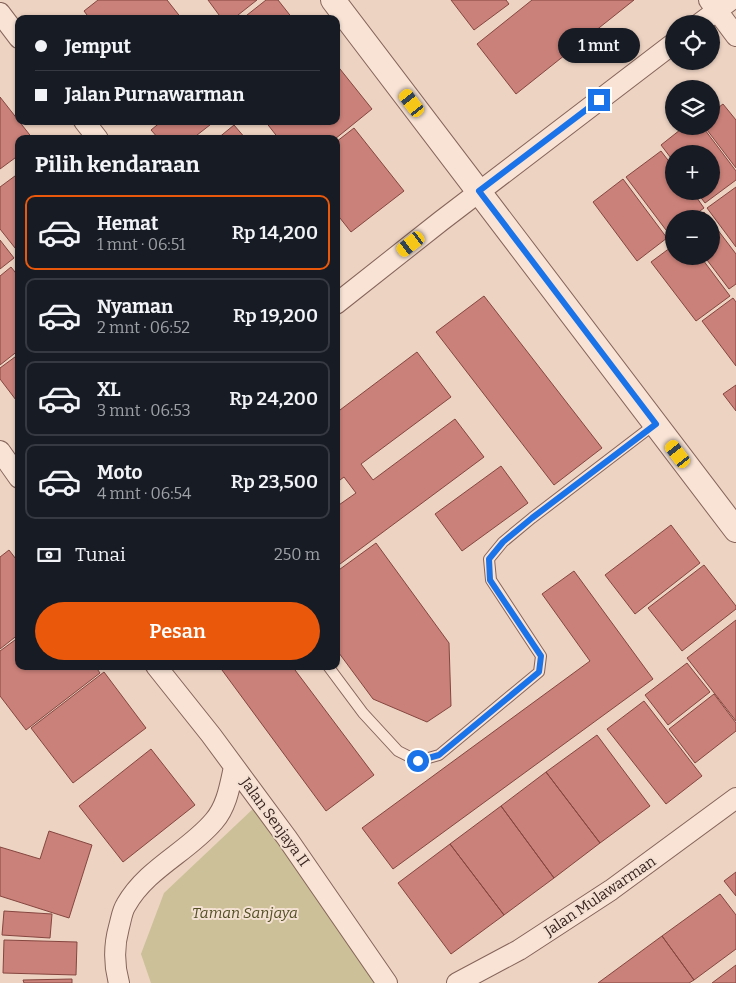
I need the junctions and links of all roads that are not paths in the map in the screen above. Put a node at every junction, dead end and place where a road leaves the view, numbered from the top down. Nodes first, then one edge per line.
1 (333, 0) edge
2 (719, 3) edge
3 (0, 13) edge
4 (708, 15) edge
5 (15, 33) edge
6 (736, 36) edge
7 (665, 50) edge
8 (87, 125) edge
9 (95, 135) edge
10 (479, 191) junction
11 (340, 301) edge
12 (656, 424) junction
13 (0, 451) edge
14 (15, 472) edge
15 (736, 530) edge
16 (159, 670) edge
17 (331, 670) edge
18 (234, 767) junction
19 (736, 798) edge
20 (119, 983) edge
21 (386, 983) edge
22 (457, 983) edge

1 - 10 street
2 - 4 street
2 - 6 street
3 - 5 street
7 - 10 street
8 - 9 street
10 - 11 street
10 - 12 street
12 - 15 street
12 - 17 lane
13 - 14 street
16 - 18 street, Jalan Senjaya II
18 - 20 street
18 - 21 street, Jalan Senjaya II
19 - 22 street, Jalan Mulawarman

